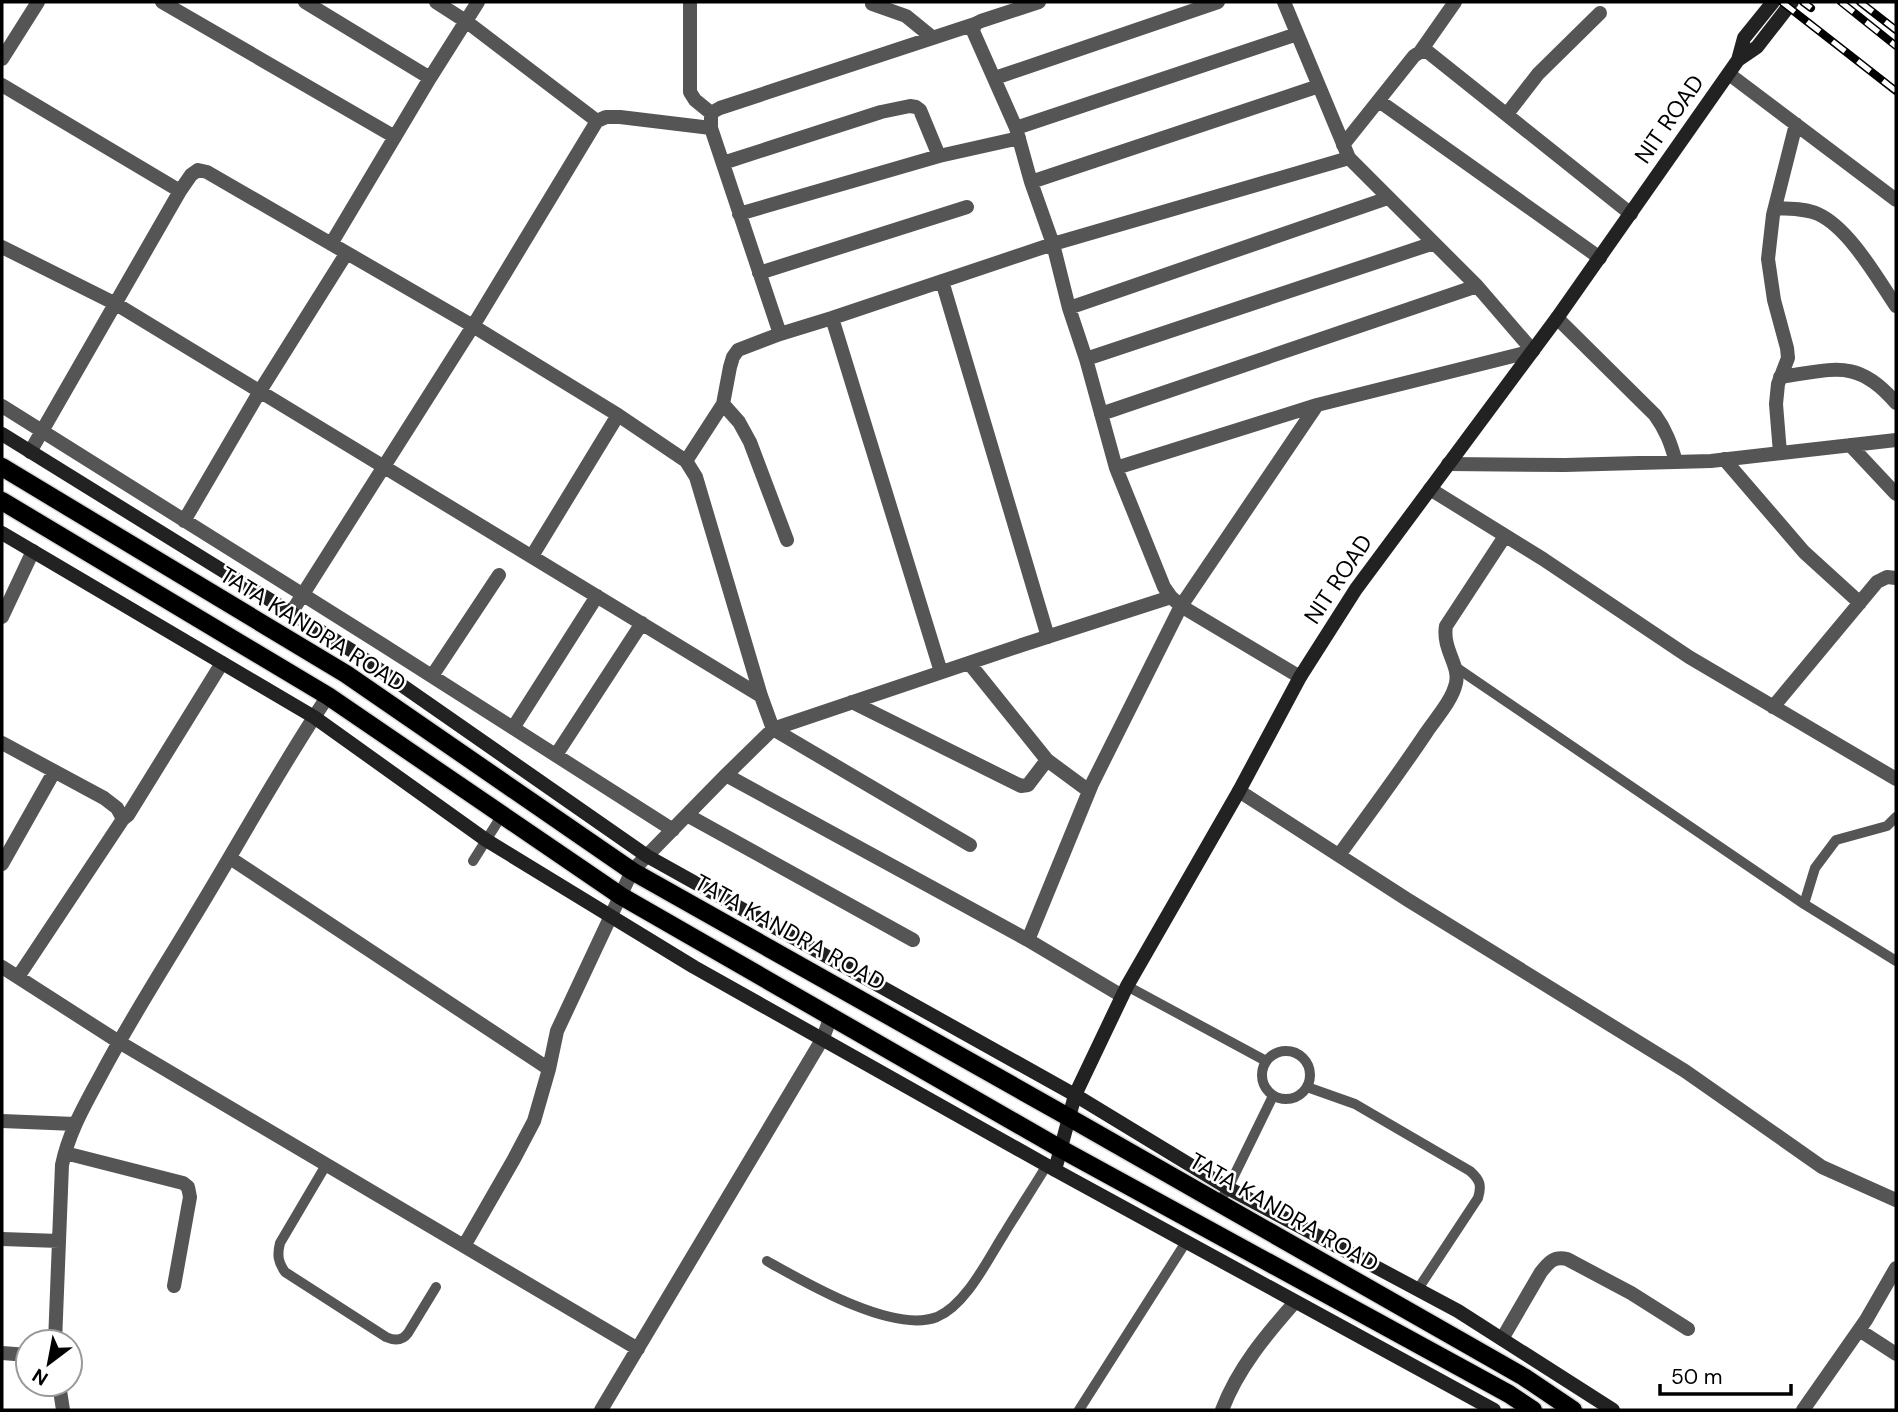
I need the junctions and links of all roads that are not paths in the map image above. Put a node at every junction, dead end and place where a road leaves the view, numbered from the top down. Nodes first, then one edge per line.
1 (38, 2) edge
2 (162, 2) edge
3 (305, 2) edge
4 (436, 2) edge
5 (478, 2) edge
6 (690, 2) edge
7 (1039, 2) edge
8 (1218, 2) edge
9 (1284, 2) edge
10 (1455, 2) edge
11 (1773, 2) edge
12 (1792, 2) edge
13 (872, 4) dead end
14 (1600, 13) dead end
15 (467, 22) junction
16 (975, 24) junction
17 (1297, 34) junction
18 (933, 38) junction
19 (1420, 52) junction
20 (2, 59) edge
21 (1738, 60) junction
22 (1729, 74) junction
23 (430, 78) junction
24 (995, 78) junction
25 (2, 85) edge
26 (1319, 86) junction
27 (1379, 101) junction
28 (1507, 114) junction
29 (711, 120) junction
30 (597, 121) junction
31 (1796, 124) junction
32 (1017, 133) junction
33 (395, 137) junction
34 (1346, 151) junction
35 (939, 156) junction
36 (723, 163) junction
37 (1031, 181) junction
38 (180, 191) junction
39 (1388, 198) junction
40 (1896, 200) edge
41 (967, 207) dead end
42 (1774, 208) junction
43 (740, 214) junction
44 (1630, 214) junction
45 (1434, 243) junction
46 (331, 244) junction
47 (1053, 244) junction
48 (2, 247) edge
49 (346, 254) junction
50 (1600, 258) junction
51 (760, 273) junction
52 (942, 281) junction
53 (1477, 286) junction
54 (116, 304) junction
55 (1896, 306) edge
56 (1069, 308) junction
57 (832, 318) junction
58 (1557, 318) junction
59 (473, 326) junction
60 (780, 334) junction
61 (1533, 351) junction
62 (1086, 359) junction
63 (1780, 377) junction
64 (260, 391) junction
65 (1896, 403) edge
66 (723, 404) junction
67 (1317, 405) junction
68 (2, 406) edge
69 (1101, 414) junction
70 (618, 415) junction
71 (42, 432) junction
72 (2, 435) edge
73 (1896, 440) edge
74 (1850, 445) junction
75 (30, 452) junction
76 (1780, 453) junction
77 (1724, 460) junction
78 (686, 461) junction
79 (1676, 462) junction
80 (1448, 464) junction
81 (383, 466) junction
82 (2, 467) edge
83 (1116, 468) junction
84 (1430, 489) junction
85 (1896, 494) edge
86 (2, 501) edge
87 (184, 521) junction
88 (2, 533) edge
89 (1506, 536) junction
90 (787, 540) dead end
91 (33, 551) junction
92 (532, 556) junction
93 (499, 575) dead end
94 (1896, 579) edge
95 (303, 595) junction
96 (597, 596) junction
97 (1176, 601) junction
98 (1860, 603) junction
99 (291, 613) junction
100 (2, 617) edge
101 (642, 623) junction
102 (1048, 636) junction
103 (222, 663) junction
104 (969, 663) junction
105 (1454, 665) junction
106 (941, 672) junction
107 (432, 676) junction
108 (1300, 677) junction
109 (328, 696) junction
110 (761, 696) junction
111 (852, 702) junction
112 (1773, 707) junction
113 (314, 717) junction
114 (513, 728) junction
115 (773, 729) junction
116 (2, 743) edge
117 (555, 755) junction
118 (1047, 761) junction
119 (54, 772) junction
120 (726, 775) junction
121 (1896, 779) edge
122 (1239, 790) junction
123 (1089, 791) junction
124 (502, 815) junction
125 (687, 815) junction
126 (1896, 817) edge
127 (123, 819) junction
128 (673, 830) junction
129 (487, 841) junction
130 (970, 845) dead end
131 (1339, 855) junction
132 (647, 856) junction
133 (230, 858) junction
134 (473, 861) dead end
135 (2, 864) edge
136 (632, 871) junction
137 (621, 896) junction
138 (1804, 904) junction
139 (610, 916) junction
140 (913, 940) dead end
141 (1028, 940) junction
142 (708, 947) junction
143 (1896, 961) edge
144 (2, 967) edge
145 (694, 967) junction
146 (18, 977) junction
147 (1125, 991) junction
148 (831, 1016) junction
149 (823, 1038) junction
150 (119, 1042) junction
151 (1266, 1060) junction
152 (549, 1069) junction
153 (1307, 1087) junction
154 (1075, 1095) junction
155 (1273, 1096) junction
156 (1070, 1118) junction
157 (2, 1121) edge
158 (75, 1124) junction
159 (1061, 1149) junction
160 (65, 1153) junction
161 (326, 1164) junction
162 (1051, 1167) junction
163 (1224, 1196) junction
164 (1896, 1200) edge
165 (2, 1239) edge
166 (59, 1241) junction
167 (1186, 1242) junction
168 (464, 1246) junction
169 (767, 1261) dead end
170 (1896, 1268) edge
171 (174, 1286) dead end
172 (436, 1287) dead end
173 (1418, 1289) junction
174 (1295, 1302) junction
175 (56, 1328) edge
176 (1688, 1329) dead end
177 (1859, 1330) junction
178 (1502, 1339) junction
179 (638, 1349) junction
180 (1896, 1353) edge
181 (601, 1410) edge
182 (1079, 1410) edge
183 (1222, 1410) edge
184 (1494, 1410) edge
185 (1531, 1410) edge
186 (1573, 1410) edge
187 (1613, 1410) edge
188 (1803, 1410) edge

1 - 20 street
2 - 33 street
3 - 23 street
4 - 15 street
5 - 15 street
6 - 29 street
7 - 16 street
8 - 24 street
9 - 17 street
10 - 19 street
11 - 21 street, NIT ROAD
12 - 21 street, NIT ROAD
13 - 18 street
14 - 28 street
15 - 23 street
15 - 30 street
16 - 18 street
16 - 24 street
17 - 26 street
17 - 32 street
18 - 29 street
19 - 27 street
19 - 28 street
21 - 22 street, NIT ROAD
22 - 31 street
22 - 44 street, NIT ROAD
23 - 33 street
24 - 32 street
25 - 38 street
26 - 34 street
26 - 37 street
27 - 34 street
27 - 50 street
28 - 44 street
29 - 30 street
29 - 36 street
30 - 59 street
31 - 40 street
31 - 42 street
32 - 35 street
32 - 37 street
33 - 46 street
34 - 39 street
34 - 47 street
35 - 36 street
35 - 43 street
36 - 43 street
37 - 47 street
38 - 46 street
38 - 54 street
39 - 45 street
39 - 56 street
41 - 51 street
42 - 55 street
42 - 63 street
43 - 51 street
44 - 50 street, NIT ROAD
45 - 53 street
45 - 62 street
46 - 49 street
47 - 52 street
47 - 56 street
48 - 54 street
49 - 59 street
49 - 64 street
50 - 58 street, NIT ROAD
51 - 60 street
52 - 57 street
52 - 102 street
53 - 61 street
53 - 69 street
54 - 64 street
54 - 71 street
56 - 62 street
57 - 60 street
57 - 106 street
58 - 61 street, NIT ROAD
58 - 79 street
59 - 70 street
59 - 81 street
60 - 66 street
61 - 67 street
61 - 80 street, NIT ROAD
62 - 69 street
63 - 65 street
63 - 76 street
64 - 81 street
64 - 87 street
66 - 78 street
66 - 90 street
67 - 83 street
67 - 97 street
68 - 71 street
69 - 83 street
70 - 78 street
70 - 92 street
71 - 75 street
71 - 87 street
72 - 75 street
73 - 74 street
74 - 76 street
74 - 85 street
75 - 99 street
76 - 77 street
77 - 79 street
77 - 98 street
78 - 110 street
79 - 80 street
80 - 84 street, NIT ROAD
81 - 92 street
81 - 95 street
82 - 136 main road, TATA KANDRA ROAD
83 - 97 street
84 - 89 street
84 - 108 street, NIT ROAD
86 - 109 main road
87 - 95 street
88 - 91 street
89 - 105 street
89 - 112 street
91 - 100 street
91 - 103 street
92 - 96 street
93 - 107 street
94 - 98 street
95 - 99 street
95 - 107 street
96 - 101 street
96 - 114 street
97 - 102 street
97 - 108 street
97 - 123 street
98 - 112 street
99 - 132 street
101 - 110 street
101 - 117 street
102 - 104 street
103 - 113 street
103 - 127 street
104 - 106 street
104 - 118 street
105 - 131 street
105 - 138 lane
106 - 111 street
107 - 114 street
108 - 122 street, NIT ROAD
109 - 113 street
109 - 124 main road
110 - 115 street
111 - 115 street
111 - 118 street
112 - 121 street
113 - 129 street
113 - 133 street
114 - 117 street
115 - 120 street
115 - 130 street
116 - 119 street
117 - 128 street
118 - 123 street
119 - 127 street
119 - 135 street
120 - 125 street
120 - 141 street
122 - 131 street
122 - 147 street, NIT ROAD
123 - 141 street
124 - 129 lane
124 - 137 main road
125 - 128 street
125 - 140 street
126 - 138 lane
127 - 146 street
128 - 132 street
129 - 134 lane
129 - 139 street
131 - 164 street
132 - 136 street
132 - 154 street
133 - 150 street
133 - 152 street
136 - 137 street
136 - 156 main road, TATA KANDRA ROAD
137 - 139 street
137 - 142 main road
138 - 143 lane
139 - 145 street
139 - 152 street
141 - 147 street
142 - 145 street
142 - 148 main road
144 - 146 street
145 - 149 street
146 - 150 street
147 - 151 lane
147 - 154 street, NIT ROAD
148 - 149 street
148 - 159 main road
149 - 162 street
149 - 179 street
150 - 158 street
150 - 161 street
151 - 153 lane
151 - 155 lane
152 - 168 street
153 - 155 lane
153 - 173 lane
154 - 156 street, NIT ROAD
154 - 163 street
155 - 163 lane
156 - 159 street, NIT ROAD
156 - 163 main road, TATA KANDRA ROAD
157 - 158 street
158 - 160 street
159 - 162 street, NIT ROAD
159 - 185 main road
160 - 166 street
160 - 171 street
161 - 168 street
161 - 172 lane
162 - 167 street
162 - 169 lane
163 - 173 street
163 - 186 main road, TATA KANDRA ROAD
165 - 166 street
166 - 175 street
167 - 174 street
167 - 182 lane
168 - 179 street
170 - 177 street
173 - 178 street
174 - 183 street
174 - 184 street
176 - 178 street
177 - 180 street
177 - 188 street
178 - 187 street
179 - 181 street

